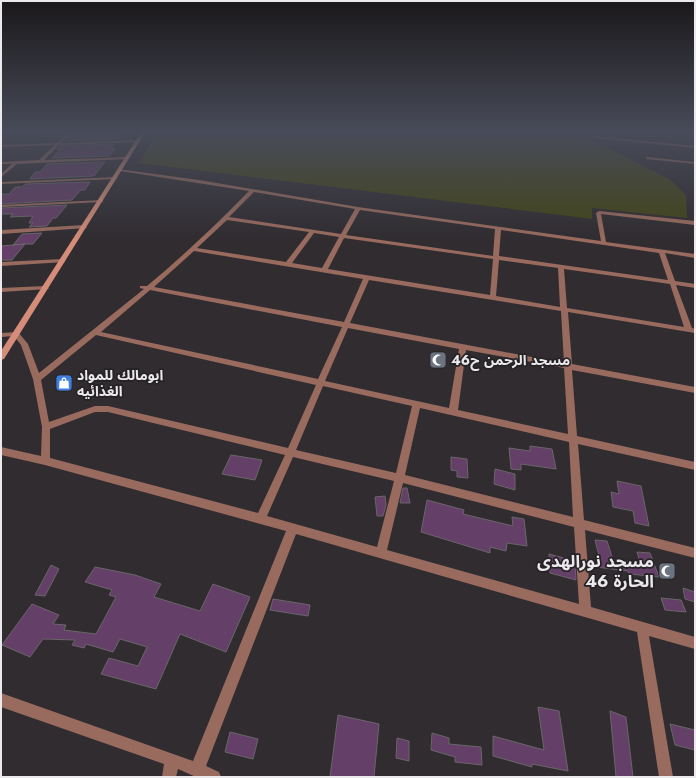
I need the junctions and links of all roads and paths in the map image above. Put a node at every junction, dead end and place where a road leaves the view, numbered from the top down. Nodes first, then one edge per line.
1 (10, 167) edge
2 (122, 167) edge
3 (120, 170) junction
4 (1, 176) edge
5 (115, 178) junction
6 (1, 183) edge
7 (253, 190) junction
8 (101, 201) junction
9 (1, 206) edge
10 (358, 208) junction
11 (226, 218) junction
12 (695, 223) edge
13 (84, 227) junction
14 (498, 228) junction
15 (312, 231) junction
16 (1, 232) edge
17 (343, 236) junction
18 (604, 243) junction
19 (194, 249) junction
20 (661, 251) junction
21 (695, 256) edge
22 (496, 257) junction
23 (63, 261) junction
24 (1, 264) edge
25 (288, 264) junction
26 (561, 267) junction
27 (324, 270) junction
28 (367, 277) junction
29 (672, 282) junction
30 (695, 286) edge
31 (46, 288) junction
32 (146, 288) junction
33 (1, 290) edge
34 (493, 297) junction
35 (564, 309) junction
36 (346, 325) junction
37 (692, 330) edge
38 (96, 333) junction
39 (16, 334) junction
40 (1, 335) edge
41 (463, 347) junction
42 (1, 357) edge
43 (568, 366) junction
44 (37, 379) junction
45 (320, 383) junction
46 (695, 390) edge
47 (417, 404) junction
48 (452, 412) junction
49 (46, 427) junction
50 (573, 439) junction
51 (1, 451) edge
52 (290, 452) junction
53 (45, 461) junction
54 (695, 466) edge
55 (399, 478) junction
56 (261, 519) junction
57 (579, 524) junction
58 (293, 528) junction
59 (381, 553) junction
60 (695, 553) edge
61 (585, 611) junction
62 (642, 628) junction
63 (695, 643) edge
64 (1, 700) edge
65 (172, 760) junction
66 (197, 770) junction
67 (169, 777) edge
68 (214, 777) edge
69 (666, 777) edge

1 - 4 street
2 - 3 main road
3 - 5 main road
3 - 7 street
5 - 6 street
5 - 8 main road
7 - 10 street
7 - 11 street
8 - 9 street
8 - 13 main road
10 - 14 street
10 - 17 street
11 - 15 street
11 - 19 street
12 - 18 street
13 - 16 street
13 - 23 main road
14 - 18 street
14 - 22 street
15 - 17 street
15 - 25 street
17 - 22 street
17 - 27 street
18 - 20 street
19 - 25 street
19 - 32 street
20 - 21 street
20 - 29 street
22 - 26 street
22 - 34 street
23 - 24 street
23 - 31 main road
25 - 27 street
26 - 29 street
26 - 35 street
27 - 28 street
28 - 34 street
28 - 36 street
29 - 30 street
29 - 37 street
31 - 33 street
31 - 39 main road
32 - 36 street
32 - 38 street
34 - 35 street
35 - 37 street
35 - 43 street
36 - 41 street
36 - 45 street
38 - 44 street
38 - 45 street
39 - 40 street
39 - 42 main road
39 - 44 street
41 - 43 street
41 - 48 street
43 - 46 street
43 - 50 street
44 - 49 street
45 - 47 street
45 - 52 street
47 - 48 street
47 - 55 street
48 - 50 street
49 - 52 street
49 - 53 street
50 - 54 street
50 - 57 street
51 - 53 street
52 - 55 street
52 - 56 street
53 - 56 street
55 - 57 street
55 - 59 street
56 - 58 street
57 - 60 street
57 - 61 street
58 - 59 street
58 - 66 street
59 - 61 street
61 - 62 street
62 - 63 street
62 - 69 street
64 - 65 street
65 - 66 street
65 - 67 street
66 - 68 street

